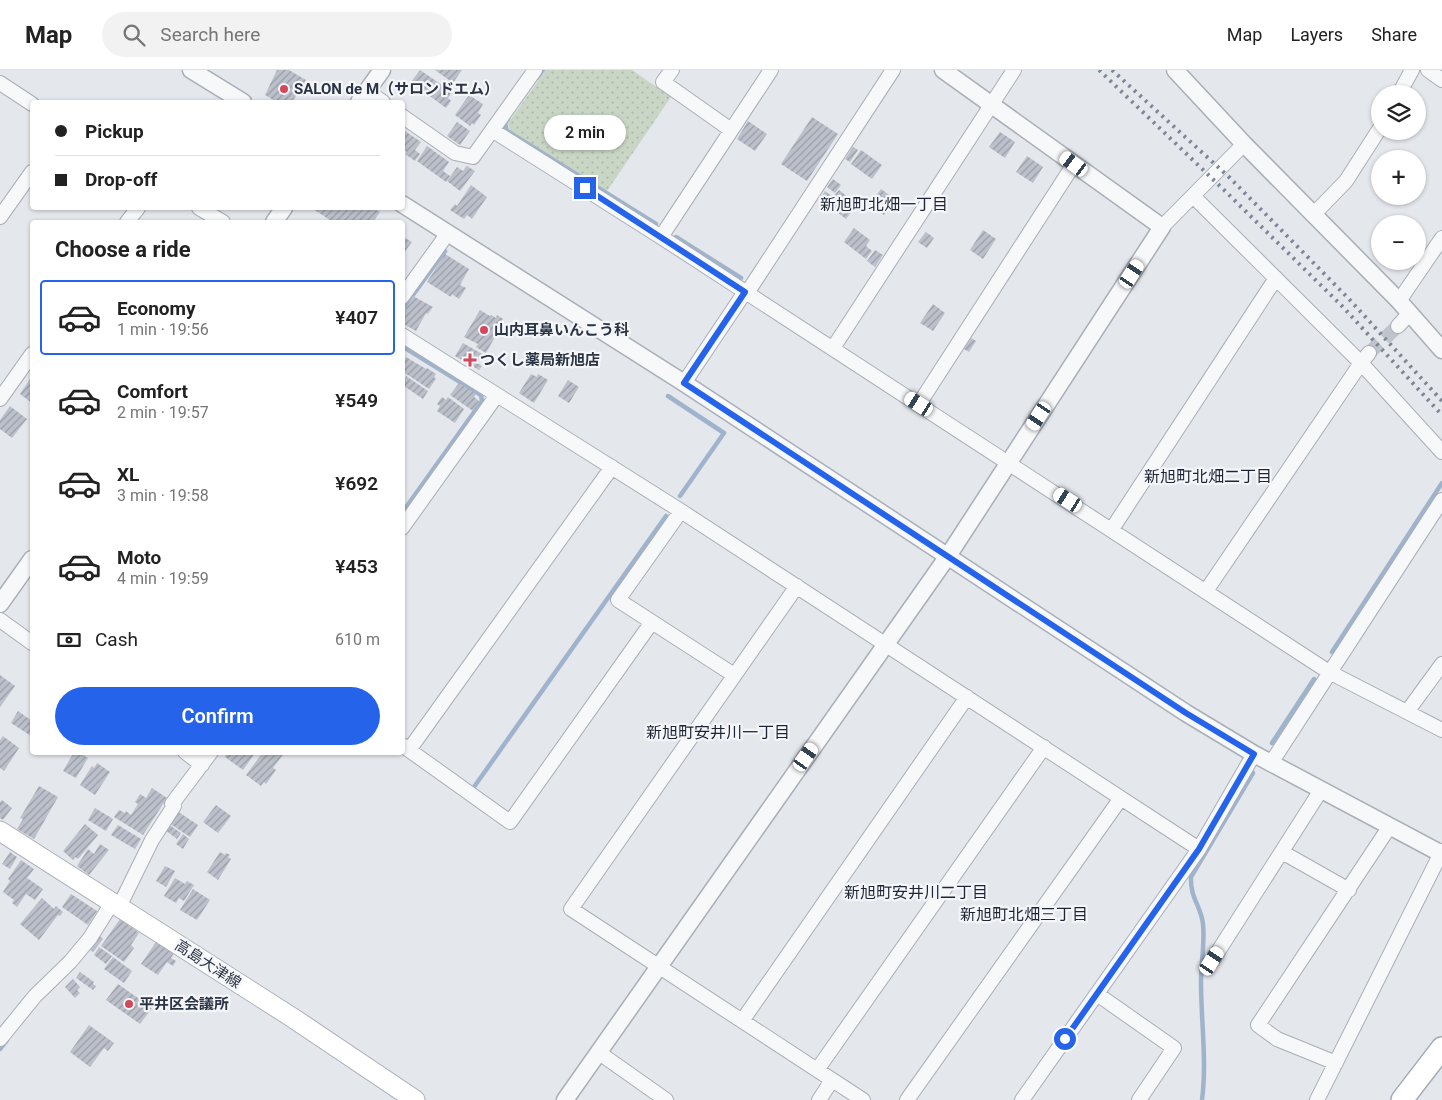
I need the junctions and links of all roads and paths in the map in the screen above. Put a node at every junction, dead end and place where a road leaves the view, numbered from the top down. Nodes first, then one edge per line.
1 (191, 70) edge
2 (382, 70) edge
3 (535, 70) edge
4 (672, 70) edge
5 (771, 70) edge
6 (893, 70) edge
7 (943, 70) edge
8 (1014, 70) edge
9 (1174, 70) edge
10 (1412, 70) edge
11 (1428, 70) edge
12 (1442, 80) edge
13 (0, 83) edge
14 (1404, 85) edge
15 (363, 97) edge
16 (239, 100) edge
17 (30, 103) edge
18 (992, 105) junction
19 (405, 118) edge
20 (492, 130) junction
21 (731, 130) junction
22 (1372, 140) edge
23 (1244, 144) junction
24 (1074, 164) junction
25 (30, 175) edge
26 (1192, 196) junction
27 (405, 206) edge
28 (136, 210) edge
29 (202, 210) edge
30 (1313, 215) junction
31 (0, 217) edge
32 (129, 220) edge
33 (220, 220) edge
34 (1162, 227) junction
35 (448, 233) junction
36 (662, 237) junction
37 (1442, 238) edge
38 (1276, 278) junction
39 (746, 292) junction
40 (405, 293) edge
41 (1399, 301) junction
42 (1410, 314) junction
43 (1398, 326) tunnel mouth
44 (405, 336) edge
45 (833, 348) junction
46 (1442, 350) edge
47 (30, 357) edge
48 (1365, 358) junction
49 (684, 383) junction
50 (497, 395) junction
51 (0, 399) edge
52 (919, 404) junction
53 (1442, 452) edge
54 (1008, 463) junction
55 (612, 467) junction
56 (1442, 500) edge
57 (681, 511) junction
58 (405, 524) edge
59 (1112, 529) junction
60 (948, 556) junction
61 (30, 562) edge
62 (797, 586) junction
63 (1206, 591) junction
64 (0, 604) edge
65 (0, 620) edge
66 (652, 622) junction
67 (30, 642) edge
68 (886, 644) junction
69 (1442, 664) edge
70 (1329, 672) junction
71 (734, 675) junction
72 (967, 697) junction
73 (1407, 712) junction
74 (1442, 730) edge
75 (406, 747) edge
76 (1044, 747) junction
77 (1254, 754) junction
78 (189, 755) edge
79 (209, 755) edge
80 (1271, 763) junction
81 (202, 765) junction
82 (1321, 790) junction
83 (1121, 798) junction
84 (1390, 826) junction
85 (0, 831) edge
86 (1199, 849) junction
87 (1282, 852) junction
88 (1442, 853) edge
89 (1349, 890) junction
90 (116, 905) junction
91 (1212, 961) dead end
92 (659, 966) junction
93 (1096, 994) junction
94 (742, 1021) junction
95 (0, 1039) edge
96 (1442, 1048) edge
97 (598, 1052) junction
98 (1336, 1063) junction
99 (817, 1070) junction
100 (832, 1080) junction
101 (415, 1100) edge
102 (564, 1100) edge
103 (666, 1100) edge
104 (819, 1100) edge
105 (863, 1100) edge
106 (907, 1100) edge
107 (1022, 1100) edge
108 (1139, 1100) edge
109 (1318, 1100) edge
110 (1402, 1100) edge

1 - 16 street
2 - 15 street
3 - 20 street
4 - 21 street
5 - 21 street
6 - 39 street
7 - 18 street
8 - 18 street
9 - 23 street
10 - 14 street
11 - 12 street
13 - 17 street
18 - 24 street
18 - 45 street
19 - 20 street
20 - 36 street
21 - 36 street
22 - 30 street
23 - 26 street
23 - 30 street
24 - 34 street
24 - 52 street
25 - 31 street
26 - 34 street
26 - 38 street
27 - 35 street
28 - 32 street
29 - 33 street
30 - 41 street
34 - 54 street
35 - 40 street
35 - 49 street
36 - 39 street
37 - 41 street
38 - 48 street
38 - 59 street
39 - 45 street
39 - 49 street
41 - 42 street
42 - 43 street
42 - 46 street
44 - 50 street
45 - 52 street
47 - 51 street
48 - 53 street
48 - 63 street
49 - 60 street
50 - 55 street
50 - 58 street
52 - 54 street
54 - 59 street
54 - 60 street
55 - 57 street
55 - 75 street
56 - 70 street
57 - 62 street
57 - 66 street
59 - 63 street
60 - 68 street
60 - 77 street
61 - 64 street
62 - 68 street
62 - 71 street
63 - 70 street
65 - 67 street
66 - 71 street
66 - 75 street
68 - 72 street
68 - 92 street
69 - 73 street
70 - 73 street
70 - 80 street
71 - 92 street
72 - 76 street
72 - 94 street
73 - 74 street
76 - 83 street
76 - 99 street
77 - 80 street
77 - 86 street
78 - 81 street
79 - 81 street
80 - 82 street
81 - 90 street
82 - 84 street
82 - 87 street
83 - 86 street
83 - 106 street
84 - 88 street
84 - 89 street
85 - 90 main road, 高島大津線
86 - 93 street
87 - 89 street
87 - 91 street
88 - 98 street
89 - 98 street
90 - 95 street
90 - 101 main road, 高島大津線
92 - 94 street
92 - 97 street
93 - 107 street
93 - 108 street
94 - 99 street
96 - 110 main road
97 - 102 street
97 - 103 street
98 - 109 street
99 - 100 street
100 - 104 street
100 - 105 street

